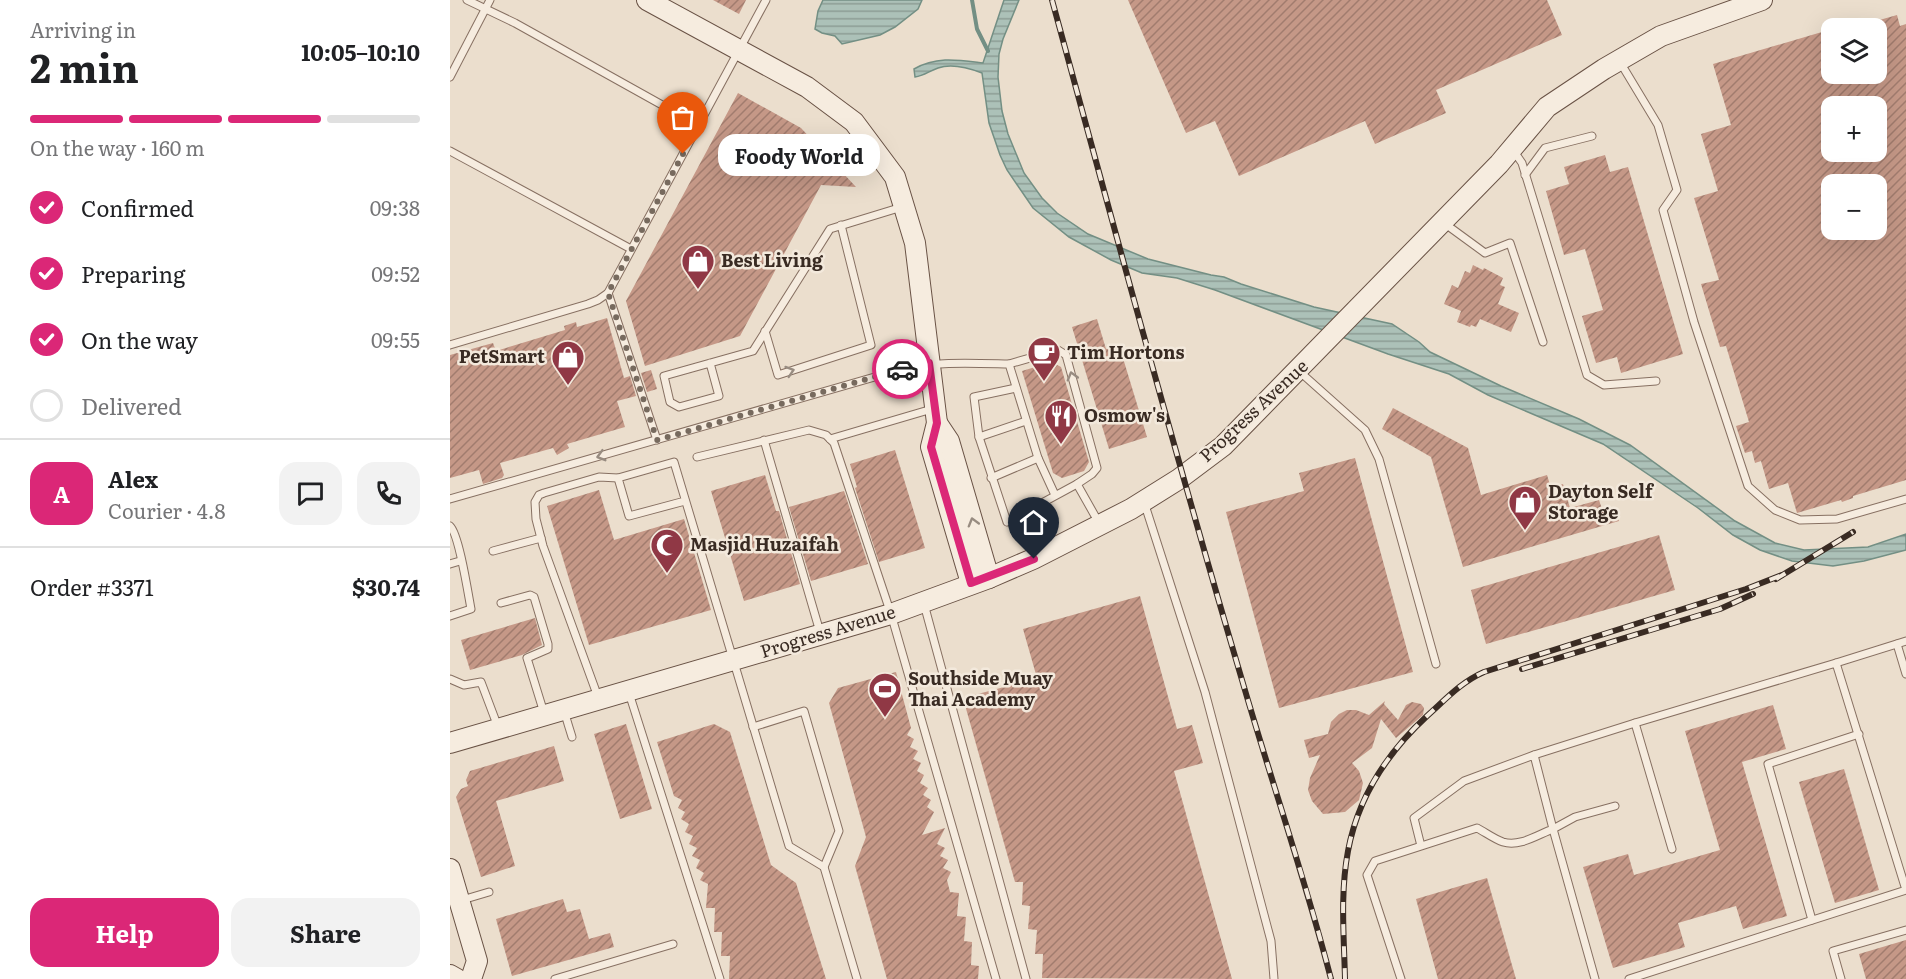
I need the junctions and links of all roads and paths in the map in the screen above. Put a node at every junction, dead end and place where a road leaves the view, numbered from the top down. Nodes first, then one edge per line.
1 (467, 0) edge
2 (490, 0) edge
3 (647, 0) edge
4 (766, 0) edge
5 (1762, 0) edge
6 (485, 8) junction
7 (739, 50) junction
8 (1619, 60) junction
9 (450, 77) edge
10 (698, 125) junction
11 (1592, 136) dead end
12 (1512, 148) junction
13 (450, 152) edge
14 (1526, 175) junction
15 (904, 207) junction
16 (1442, 222) junction
17 (841, 225) junction
18 (631, 249) junction
19 (608, 293) junction
20 (765, 331) junction
21 (1543, 342) dead end
22 (450, 345) edge
23 (710, 363) junction
24 (929, 363) junction
25 (1009, 364) junction
26 (1298, 370) junction
27 (1656, 381) dead end
28 (1016, 387) junction
29 (936, 415) junction
30 (1026, 421) junction
31 (979, 437) junction
32 (830, 439) junction
33 (657, 440) junction
34 (764, 440) junction
35 (697, 457) dead end
36 (1038, 458) junction
37 (618, 478) junction
38 (991, 478) junction
39 (1077, 484) junction
40 (1055, 495) junction
41 (450, 499) edge
42 (1906, 499) edge
43 (685, 501) junction
44 (1143, 501) junction
45 (1100, 525) junction
46 (450, 526) edge
47 (541, 538) junction
48 (493, 551) dead end
49 (460, 561) junction
50 (450, 564) edge
51 (980, 580) junction
52 (923, 602) junction
53 (501, 603) dead end
54 (891, 614) junction
55 (450, 616) edge
56 (821, 634) junction
57 (1906, 641) edge
58 (1897, 644) junction
59 (732, 660) junction
60 (1836, 663) junction
61 (1436, 664) dead end
62 (1906, 674) edge
63 (450, 679) edge
64 (628, 691) junction
65 (599, 699) junction
66 (554, 712) junction
67 (1635, 723) junction
68 (753, 727) junction
69 (498, 729) junction
70 (1859, 734) junction
71 (572, 738) dead end
72 (450, 743) edge
73 (1534, 755) junction
74 (1615, 806) dead end
75 (1553, 829) junction
76 (1421, 846) junction
77 (1672, 849) dead end
78 (824, 867) junction
79 (450, 869) edge
80 (489, 892) dead end
81 (459, 901) junction
82 (1812, 920) junction
83 (1906, 930) edge
84 (673, 944) dead end
85 (450, 975) edge
86 (457, 979) edge
87 (471, 979) edge
88 (555, 979) edge
89 (720, 979) edge
90 (857, 979) edge
91 (996, 979) edge
92 (1026, 979) edge
93 (1274, 979) edge
94 (1401, 979) edge
95 (1595, 979) edge
96 (1629, 979) edge
97 (1841, 979) edge

1 - 6 lane
2 - 6 lane
3 - 7 main road
4 - 7 lane
5 - 8 main road, Progress Avenue
6 - 9 lane
6 - 10 lane
7 - 10 lane
7 - 15 main road
8 - 12 main road, Progress Avenue
8 - 42 lane
10 - 18 lane
11 - 14 lane
12 - 14 lane
12 - 16 main road, Progress Avenue
13 - 18 lane
14 - 27 lane
15 - 17 lane
15 - 24 main road
16 - 21 lane
16 - 26 main road, Progress Avenue
17 - 20 lane
20 -> 17 lane
18 - 19 lane
19 - 22 lane
19 - 33 lane
20 - 23 lane
23 - 23 lane
24 - 25 lane
24 - 29 main road
24 - 33 lane
25 - 28 lane
39 -> 25 lane
26 - 44 main road, Progress Avenue
26 - 61 lane
28 - 30 lane
28 - 31 lane
29 - 32 lane
29 - 51 main road
30 - 31 lane
30 - 36 lane
31 - 38 lane
32 - 34 lane
32 - 54 lane
33 -> 41 lane
34 - 35 lane
34 - 56 lane
36 - 38 lane
36 - 40 lane
37 - 43 lane
37 - 43 lane
37 - 47 lane
38 - 40 lane
39 - 40 lane
39 - 45 lane
43 - 59 lane
44 - 45 main road, Progress Avenue
44 - 93 lane
45 - 51 main road, Progress Avenue
46 - 49 lane
47 - 48 lane
47 - 65 lane
49 - 50 lane
49 - 55 lane
51 - 52 main road, Progress Avenue
52 - 54 main road, Progress Avenue
52 - 92 lane
53 - 66 lane
54 - 56 main road, Progress Avenue
54 - 91 lane
56 - 59 main road, Progress Avenue
57 - 58 lane
58 - 60 lane
58 - 62 lane
59 - 64 main road, Progress Avenue
59 - 68 lane
60 - 67 lane
60 - 70 lane
63 - 69 lane
64 - 65 main road, Progress Avenue
64 - 89 lane
65 - 66 main road, Progress Avenue
66 - 69 main road, Progress Avenue
66 - 71 lane
67 - 73 lane
67 - 77 lane
68 - 78 lane
68 - 78 lane
69 - 72 main road, Progress Avenue
70 - 82 lane
70 - 82 lane
73 - 75 lane
73 - 76 lane
74 - 75 lane
75 - 76 lane
75 - 95 lane
76 - 94 lane
78 - 90 lane
79 - 81 main road
80 - 81 lane
81 - 87 main road
82 - 96 lane
83 - 97 lane
84 - 88 lane
85 - 86 main road

